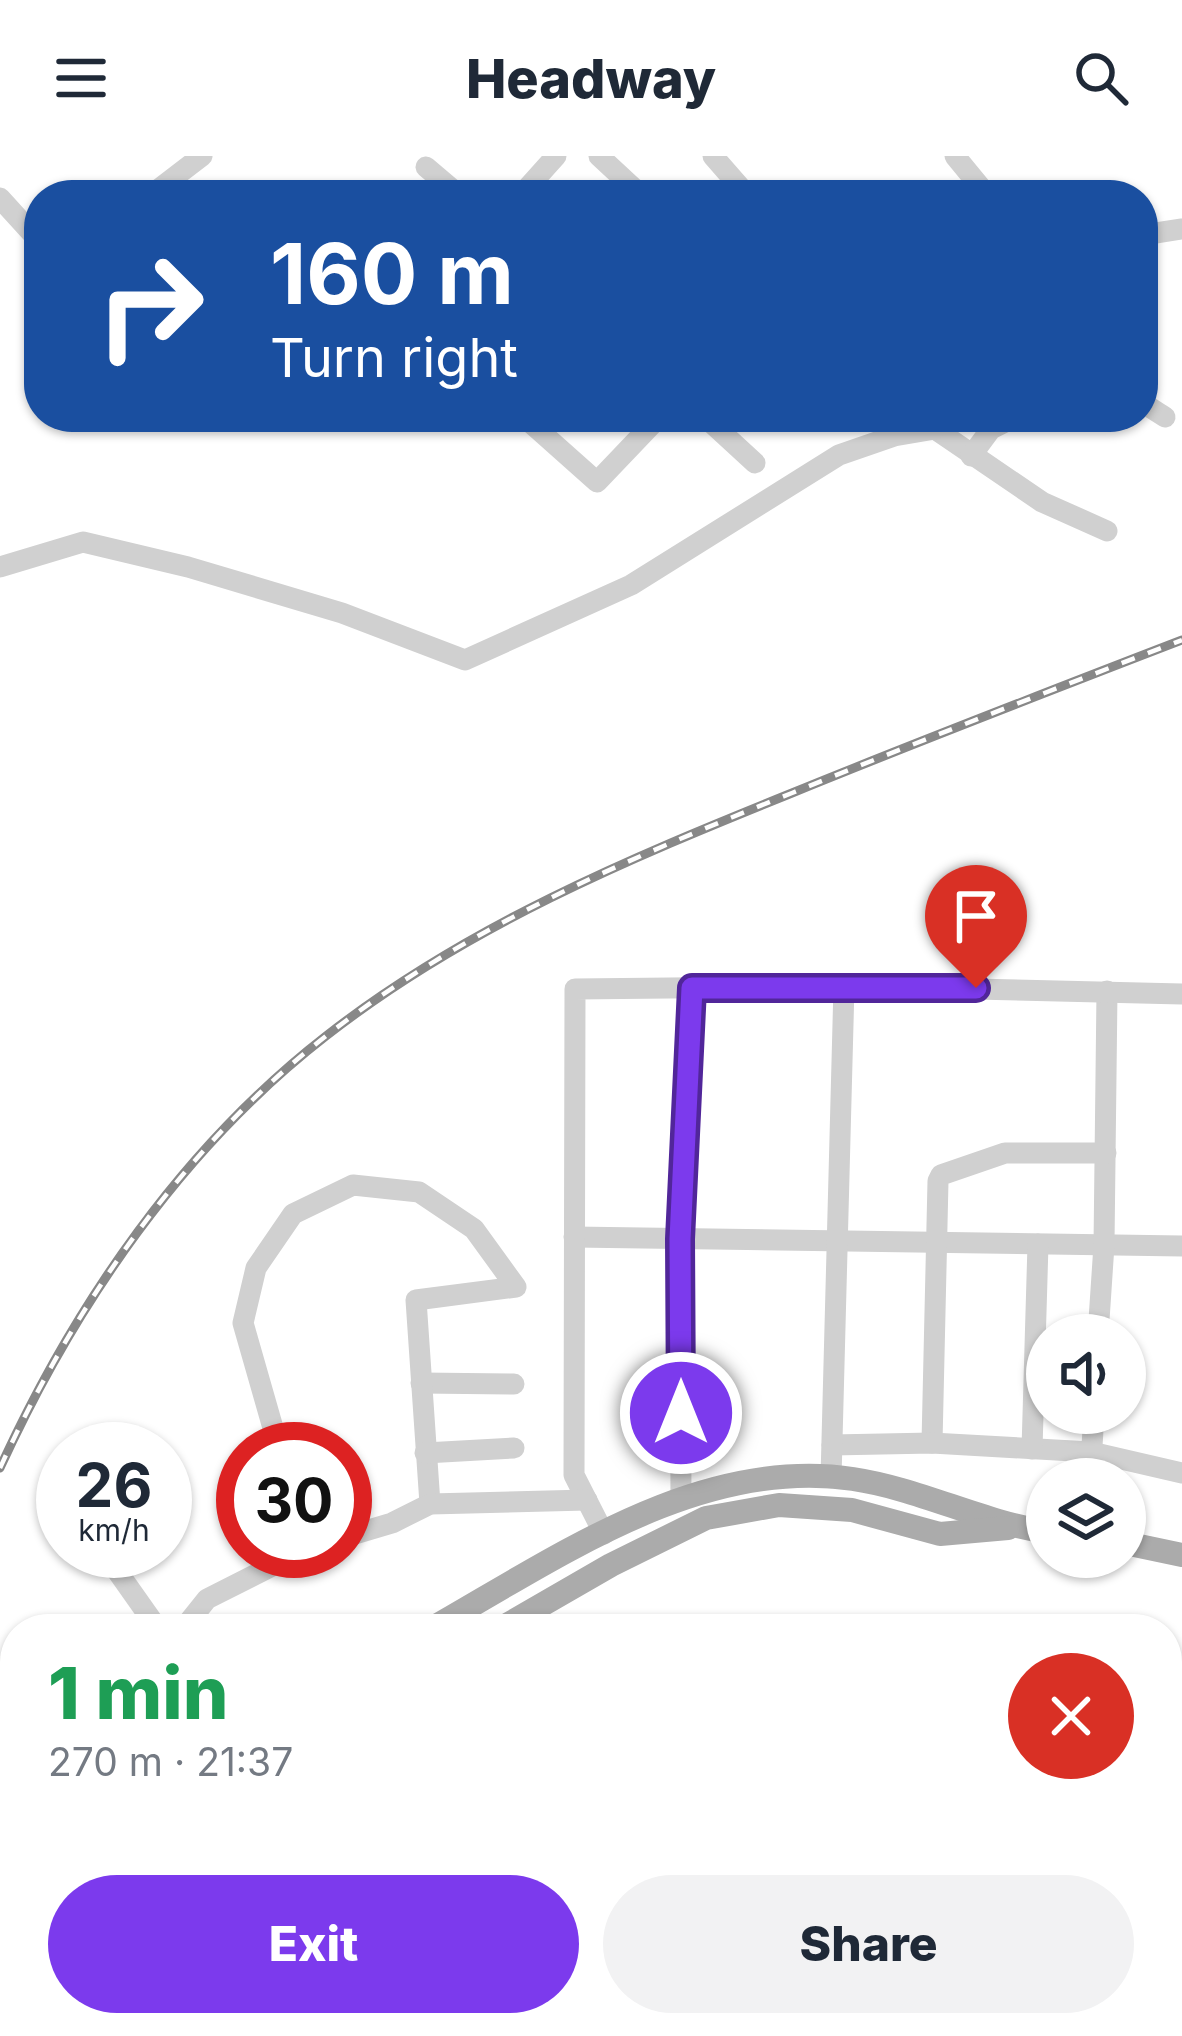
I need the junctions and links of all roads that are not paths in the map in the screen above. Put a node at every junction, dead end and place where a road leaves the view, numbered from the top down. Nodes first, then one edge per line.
1 (202, 156) edge
2 (556, 156) edge
3 (598, 156) edge
4 (712, 156) edge
5 (955, 156) edge
6 (426, 167) dead end
7 (171, 180) edge
8 (441, 180) edge
9 (534, 180) edge
10 (624, 180) edge
11 (734, 180) edge
12 (975, 180) edge
13 (0, 198) edge
14 (24, 224) edge
15 (1158, 413) edge
16 (1165, 417) dead end
17 (541, 432) edge
18 (644, 432) edge
19 (721, 432) edge
20 (906, 432) edge
21 (944, 432) edge
22 (989, 432) edge
23 (971, 456) junction
24 (755, 463) dead end
25 (1107, 531) dead end
26 (0, 567) edge
27 (844, 986) junction
28 (692, 988) junction
29 (1107, 991) junction
30 (1182, 994) edge
31 (1106, 1153) junction
32 (574, 1237) junction
33 (680, 1239) junction
34 (838, 1240) junction
35 (937, 1242) junction
36 (1038, 1244) junction
37 (1104, 1244) junction
38 (1182, 1246) edge
39 (1099, 1314) edge
40 (421, 1383) junction
41 (514, 1384) dead end
42 (271, 1422) edge
43 (1092, 1434) edge
44 (932, 1443) junction
45 (832, 1445) junction
46 (514, 1448) dead end
47 (1032, 1449) junction
48 (1091, 1452) junction
49 (425, 1453) junction
50 (1091, 1458) edge
51 (1182, 1473) edge
52 (831, 1478) junction
53 (586, 1500) junction
54 (681, 1500) junction
55 (430, 1504) junction
56 (1016, 1528) junction
57 (372, 1529) edge
58 (1026, 1529) edge
59 (604, 1534) junction
60 (1146, 1547) edge
61 (1182, 1555) edge
62 (122, 1578) edge
63 (249, 1578) edge
64 (147, 1614) edge
65 (195, 1614) edge
66 (458, 1614) edge
67 (526, 1614) edge

1 - 7 street
2 - 9 street
3 - 10 street
4 - 11 street
5 - 12 street
6 - 8 street
13 - 14 street
15 - 16 street
17 - 18 street
19 - 24 street
20 - 26 street
21 - 23 street
22 - 23 street
23 - 25 street
27 - 28 street
27 - 29 street
27 - 34 street
28 - 32 street
28 - 33 street
29 - 30 street
29 - 31 street
31 - 35 street
31 - 37 street
32 - 33 street
32 - 53 street
33 - 34 street
33 - 54 street
34 - 35 street
34 - 45 street
35 - 36 street
35 - 44 street
36 - 37 street
36 - 47 street
37 - 38 street
37 - 39 street
40 - 41 street
40 - 42 street
40 - 49 street
43 - 48 street
44 - 45 street
44 - 47 street
45 - 52 street
46 - 49 street
47 - 48 street
48 - 50 street
48 - 51 street
49 - 55 street
52 - 54 main road
52 - 56 main road
53 - 55 street
53 - 59 street
54 - 59 main road
55 - 57 street
56 - 58 main road
56 - 67 main road
59 - 66 main road
60 - 61 main road
62 - 64 street
63 - 65 street

